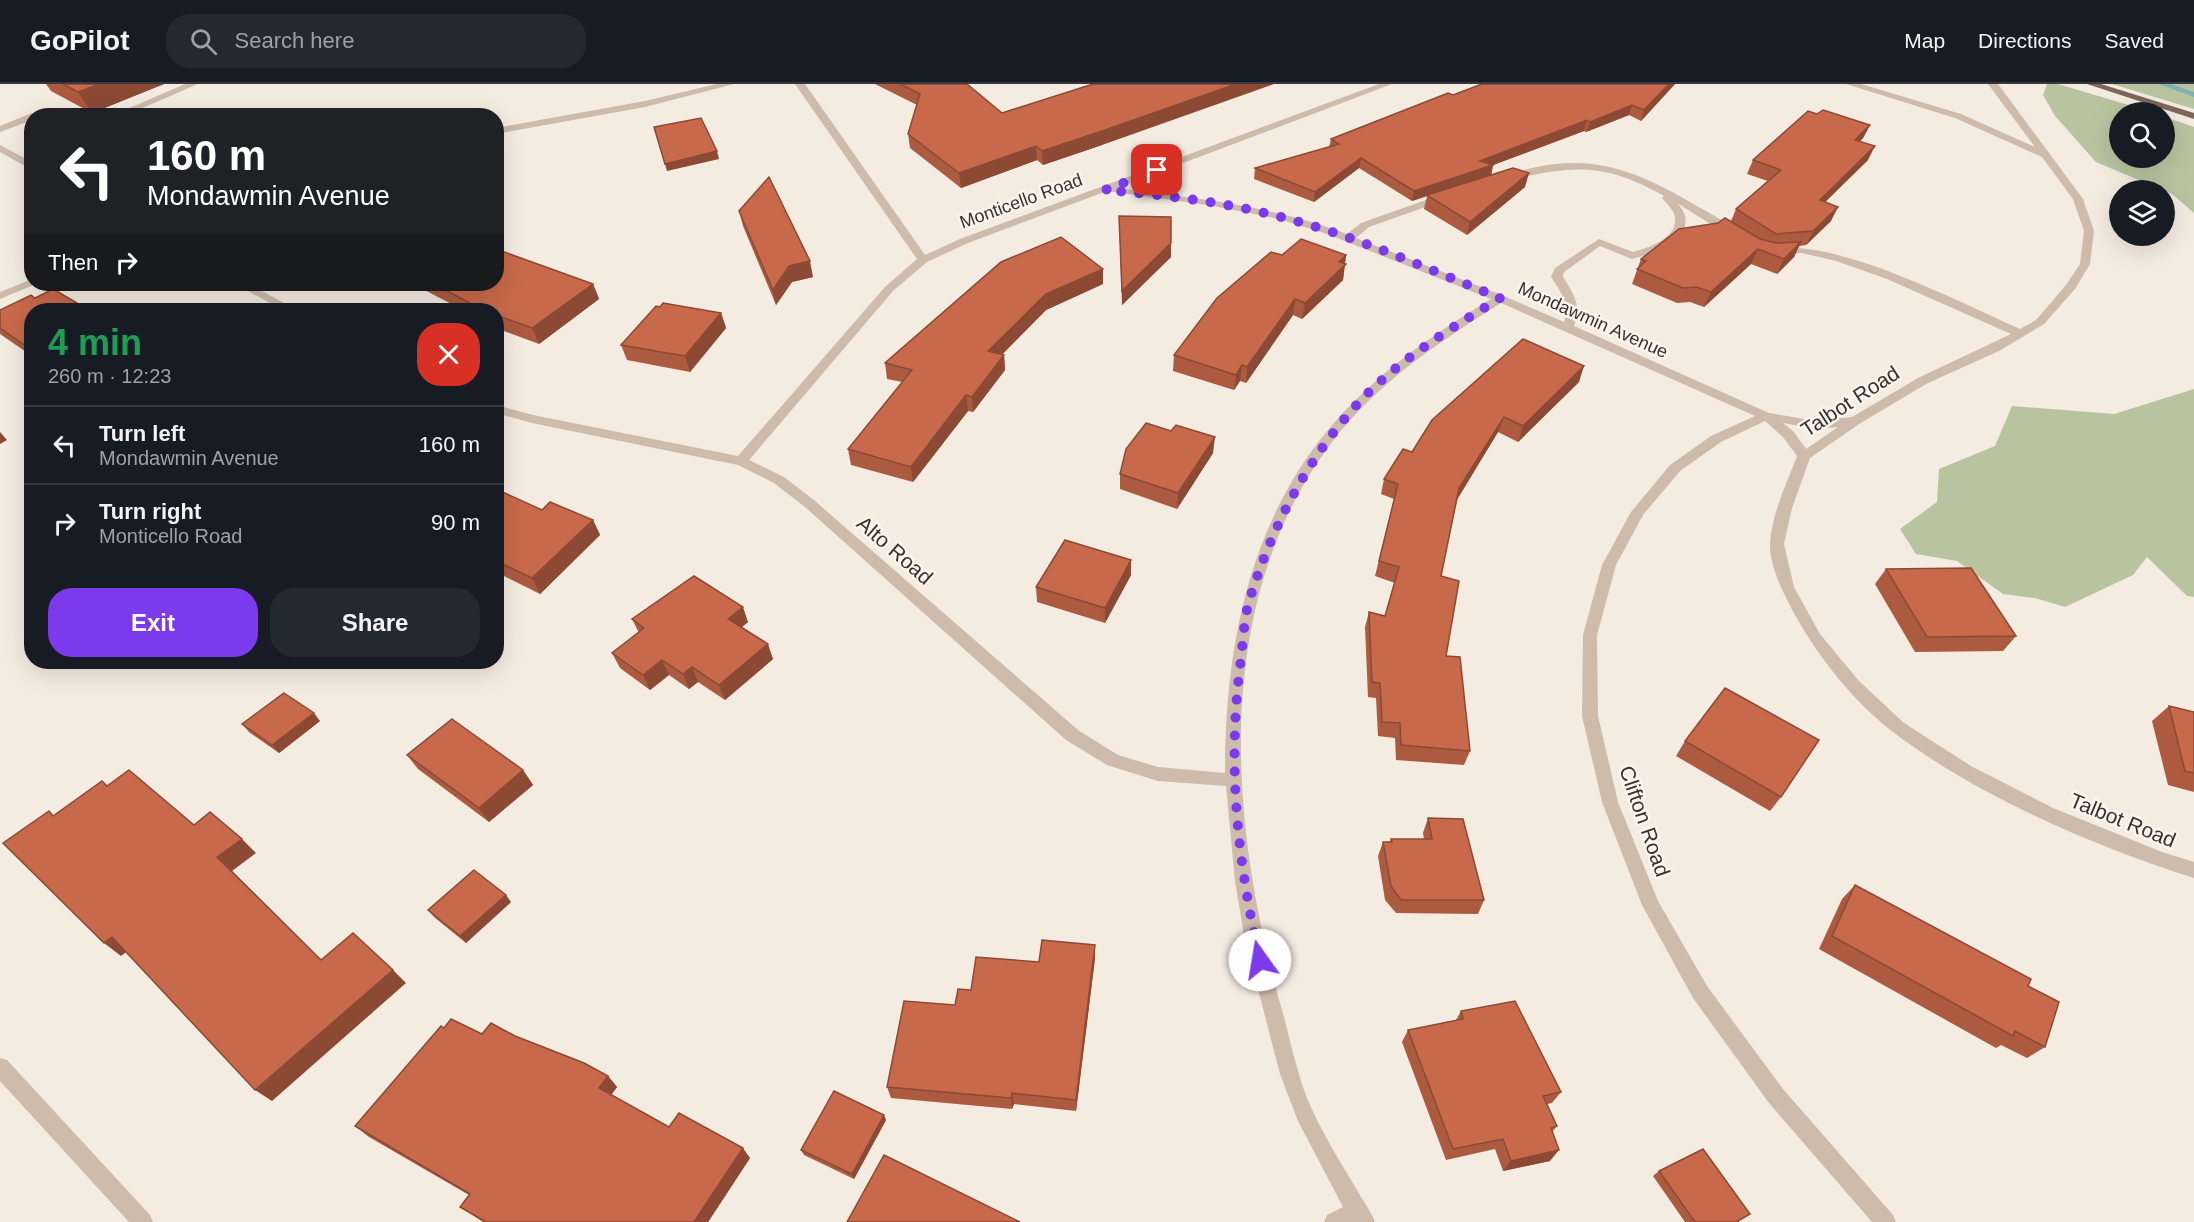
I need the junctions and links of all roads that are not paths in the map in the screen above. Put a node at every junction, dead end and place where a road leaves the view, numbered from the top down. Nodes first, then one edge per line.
1 (193, 84) edge
2 (729, 84) edge
3 (800, 84) edge
4 (1387, 84) edge
5 (1851, 84) edge
6 (1993, 84) edge
7 (2092, 84) edge
8 (134, 108) edge
9 (2194, 116) edge
10 (24, 119) edge
11 (0, 129) edge
12 (504, 129) edge
13 (0, 148) edge
14 (2045, 156) junction
15 (24, 162) edge
16 (1497, 181) edge
17 (1654, 188) junction
18 (1105, 190) junction
19 (1452, 194) edge
20 (1349, 238) junction
21 (1740, 238) edge
22 (1769, 253) edge
23 (923, 260) junction
24 (24, 286) edge
25 (254, 291) edge
26 (0, 296) edge
27 (1500, 298) junction
28 (278, 303) edge
29 (1567, 328) junction
30 (2020, 333) junction
31 (504, 411) edge
32 (1766, 416) junction
33 (1855, 421) junction
34 (1804, 456) junction
35 (741, 461) junction
36 (1233, 780) junction
37 (2194, 870) edge
38 (0, 1067) edge
39 (1361, 1216) edge
40 (143, 1222) edge
41 (1334, 1222) edge
42 (1886, 1222) edge

1 - 8 street
2 - 12 street
3 - 23 street
4 - 18 street, Monticello Road
5 - 14 street, Talbot Road
6 - 14 street
7 - 9 main road
10 - 11 street
13 - 15 street
14 - 30 street, Talbot Road
16 - 17 street
17 - 21 street
17 - 29 street
18 - 20 street, Mondawmin Avenue
18 - 23 street, Monticello Road
19 - 20 street
20 - 27 street, Mondawmin Avenue
22 - 30 street
23 - 35 street, Monticello Road
24 - 26 street
25 - 28 street
27 - 29 street, Mondawmin Avenue
27 - 36 street
29 - 32 street, Mondawmin Avenue
30 - 33 street, Talbot Road
31 - 35 street, Alto Road
32 - 33 street
32 - 34 street, Mondawmin Avenue
32 - 42 street, Clifton Road
33 - 34 street, Talbot Road
34 - 37 street, Talbot Road
35 - 36 street, Alto Road
36 - 39 street
38 - 40 street
39 - 41 street

